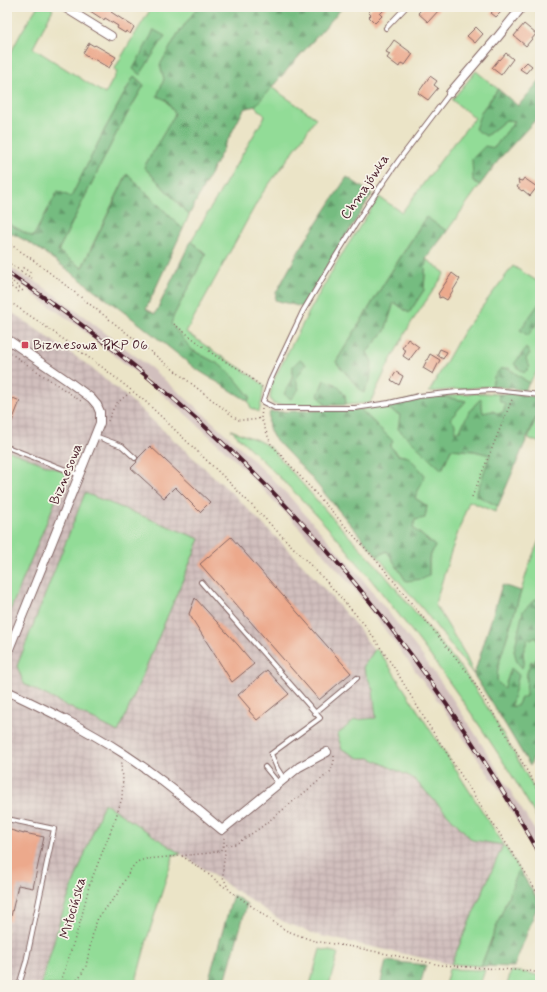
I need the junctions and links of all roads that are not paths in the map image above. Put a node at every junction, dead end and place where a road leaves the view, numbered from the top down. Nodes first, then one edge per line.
1 (64, 7) edge
2 (406, 7) edge
3 (522, 7) edge
4 (386, 28) dead end
5 (111, 36) dead end
6 (450, 93) joint
7 (7, 340) edge
8 (540, 395) edge
9 (95, 436) junction
10 (7, 447) edge
11 (135, 458) dead end
12 (79, 475) junction
13 (201, 582) dead end
14 (10, 655) edge
15 (357, 678) dead end
16 (7, 691) edge
17 (315, 713) junction
18 (327, 752) road end
19 (265, 767) dead end
20 (281, 782) junction
21 (7, 819) edge
22 (19, 985) edge

1 - 5 street
2 - 4 lane
3 - 6 street, Chmajówka
6 - 8 lane, Chmajówka
7 - 9 street, Biznesowa
9 - 11 lane
9 - 12 street, Biznesowa
10 - 12 lane
12 - 14 street, Biznesowa
13 - 17 lane
15 - 17 lane
16 - 20 street
17 - 20 lane
18 - 20 street
19 - 20 lane
21 - 22 lane

